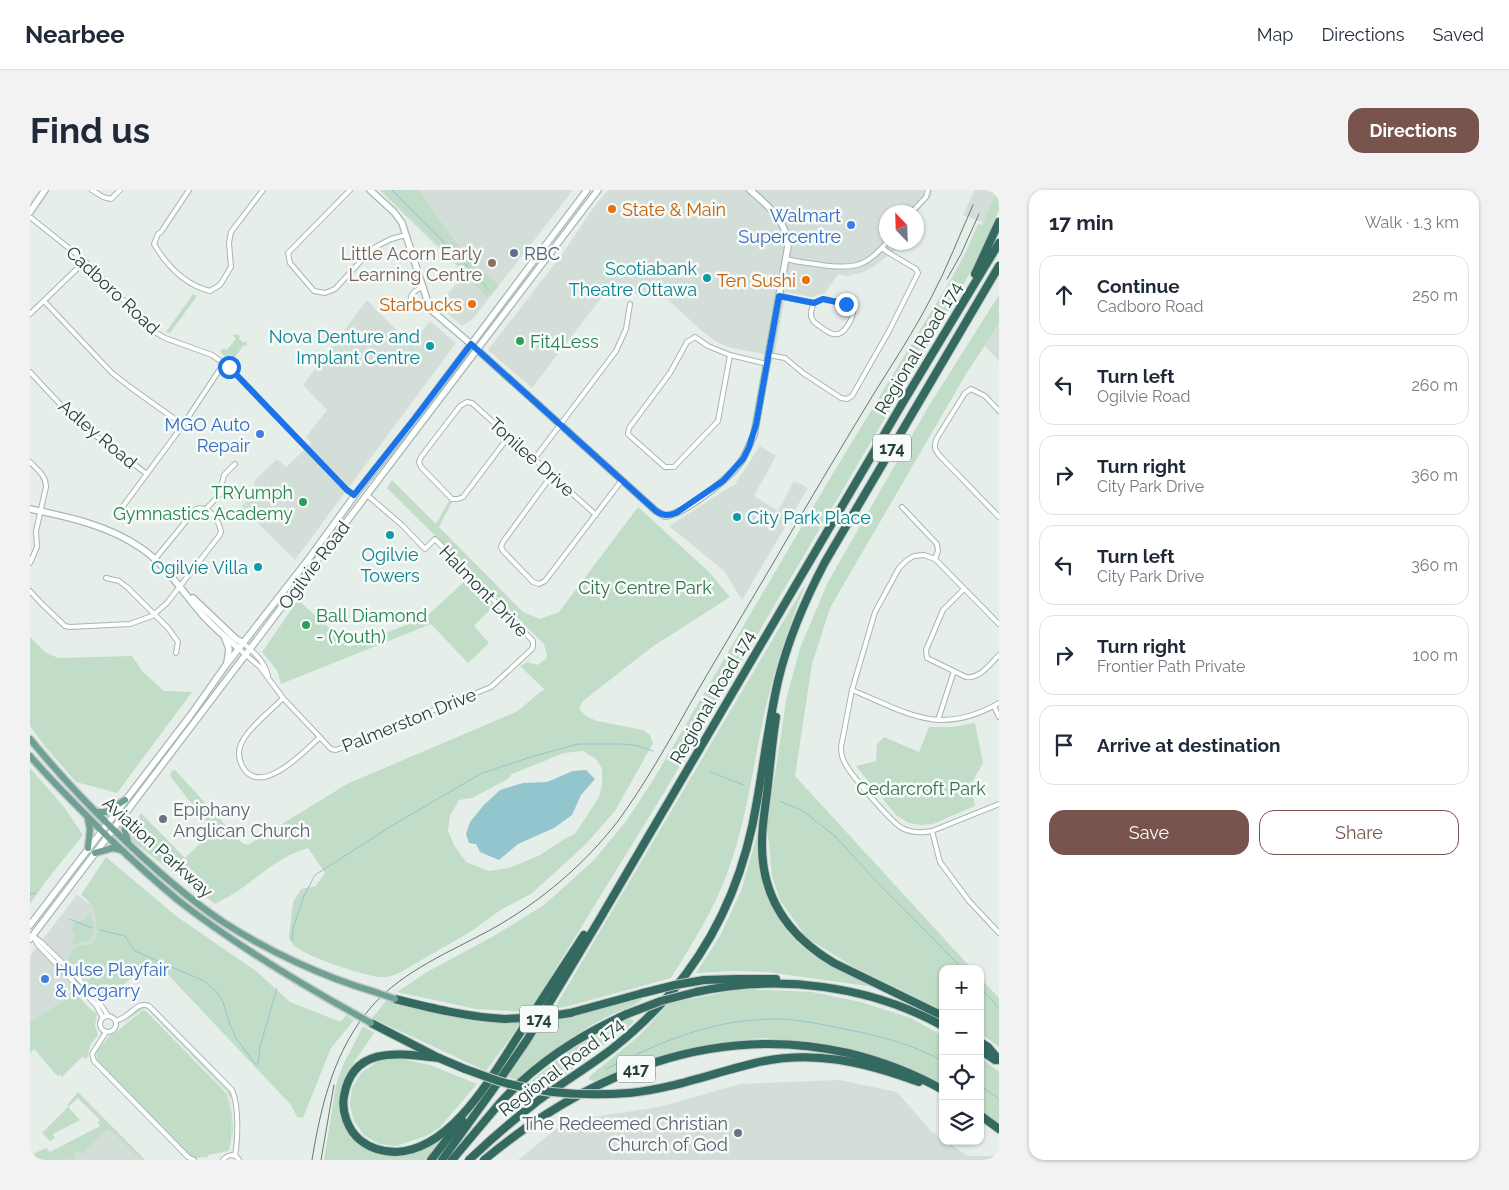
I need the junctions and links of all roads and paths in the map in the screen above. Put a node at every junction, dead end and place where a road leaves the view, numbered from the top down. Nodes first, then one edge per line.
1 (45, 190) edge
2 (92, 190) edge
3 (120, 190) edge
4 (189, 190) edge
5 (263, 190) edge
6 (350, 190) edge
7 (370, 190) edge
8 (587, 190) edge
9 (598, 190) edge
10 (750, 190) edge
11 (928, 190) edge
12 (919, 205) edge
13 (30, 212) edge
14 (30, 216) edge
15 (999, 222) edge
16 (406, 235) junction
17 (999, 243) edge
18 (880, 250) edge
19 (884, 250) edge
20 (786, 259) junction
21 (85, 262) junction
22 (999, 266) edge
23 (422, 287) junction
24 (779, 296) junction
25 (44, 301) junction
26 (816, 302) junction
27 (428, 304) junction
28 (630, 304) dead end
29 (30, 314) edge
30 (944, 333) junction
31 (471, 344) junction
32 (477, 349) junction
33 (730, 355) junction
34 (768, 355) junction
35 (224, 363) junction
36 (767, 364) junction
37 (30, 372) edge
38 (999, 411) edge
39 (182, 425) junction
40 (560, 425) junction
41 (509, 436) junction
42 (535, 458) junction
43 (30, 462) edge
44 (235, 464) dead end
45 (147, 474) junction
46 (552, 475) junction
47 (622, 480) junction
48 (354, 495) junction
49 (367, 496) junction
50 (902, 507) dead end
51 (30, 509) edge
52 (206, 509) junction
53 (41, 511) junction
54 (118, 514) dead end
55 (596, 514) junction
56 (999, 517) edge
57 (155, 559) junction
58 (935, 559) junction
59 (30, 562) edge
60 (106, 578) dead end
61 (180, 586) junction
62 (964, 588) junction
63 (30, 591) edge
64 (185, 592) junction
65 (154, 614) junction
66 (999, 624) edge
67 (792, 634) junction
68 (224, 637) junction
69 (241, 646) junction
70 (533, 646) joint
71 (251, 649) junction
72 (176, 653) dead end
73 (246, 655) junction
74 (999, 655) edge
75 (226, 665) junction
76 (954, 671) junction
77 (269, 678) junction
78 (852, 690) junction
79 (283, 698) junction
80 (999, 703) edge
81 (994, 706) junction
82 (999, 717) edge
83 (938, 720) junction
84 (320, 737) junction
85 (30, 739) edge
86 (30, 756) edge
87 (125, 800) junction
88 (999, 804) edge
89 (96, 812) junction
90 (124, 816) junction
91 (88, 817) junction
92 (107, 824) junction
93 (114, 829) junction
94 (102, 830) junction
95 (932, 831) junction
96 (108, 836) junction
97 (129, 845) junction
98 (88, 848) junction
99 (121, 850) junction
100 (95, 853) junction
101 (627, 871) junction
102 (30, 926) edge
103 (999, 932) edge
104 (31, 937) edge
105 (827, 987) junction
106 (395, 999) joint
107 (939, 1014) edge
108 (108, 1016) junction
109 (103, 1018) junction
110 (116, 1021) junction
111 (372, 1024) joint
112 (939, 1024) edge
113 (106, 1032) junction
114 (984, 1044) edge
115 (984, 1053) edge
116 (440, 1058) junction
117 (999, 1062) edge
118 (939, 1089) edge
119 (939, 1090) edge
120 (473, 1101) junction
121 (984, 1118) edge
122 (999, 1129) edge
123 (236, 1156) junction
124 (194, 1160) edge
125 (223, 1160) edge
126 (239, 1160) edge
127 (431, 1160) edge
128 (442, 1160) edge
129 (452, 1160) edge
130 (469, 1160) edge
131 (484, 1160) edge

1 - 13 main road
2 - 3 street
4 - 5 street
6 - 16 street
7 - 16 main road
8 - 31 main road, Ogilvie Road
9 - 32 main road, Ogilvie Road
10 - 20 main road
11 - 12 street
14 - 21 street, Cadboro Road
15 - 30 highway
16 - 23 main road
17 - 30 highway, Regional Road 174 / 174
18 - 20 street
19 - 34 street
20 - 24 main road
21 - 25 street
21 - 35 street, Cadboro Road
22 - 67 highway, Regional Road 174 / 174
23 - 27 main road
23 - 27 street
24 - 26 street
24 - 34 main road
25 - 29 street
25 - 39 street
26 - 26 street
27 - 31 main road
28 - 40 street
30 - 101 highway, Regional Road 174 / 174
31 - 32 main road
31 - 48 main road, Ogilvie Road
32 - 40 main road
32 - 49 main road, Ogilvie Road
33 - 33 street
33 - 36 street
34 - 36 main road
35 - 39 street
35 - 48 street, Cadboro Road
36 - 47 main road
37 - 45 street, Adley Road
38 - 56 street
39 - 45 street
40 - 42 street
40 - 47 main road
41 - 41 street, Tonilee Drive
41 - 42 street, Tonilee Drive
42 - 46 street, Tonilee Drive
43 - 53 street
44 - 52 street
45 - 54 street
46 - 55 street, Tonilee Drive
46 - 55 street
47 - 55 street
48 - 69 main road, Ogilvie Road
49 - 70 street, Halmont Drive
49 - 71 main road, Ogilvie Road
50 - 58 street
51 - 53 main road
52 - 57 street
52 - 61 street
53 - 57 main road
53 - 59 street
57 - 61 main road
58 - 62 street
58 - 78 street
60 - 65 street
61 - 64 main road
61 - 65 street
62 - 66 street
62 - 76 street
63 - 65 street
64 - 68 main road
64 - 69 main road
65 - 72 street
67 - 107 highway
67 - 130 highway, Regional Road 174 / 174
68 - 69 main road
68 - 75 main road
69 - 71 street, Palmerston Drive
69 - 73 street, Palmerston Drive
69 - 75 main road, Ogilvie Road
70 - 84 street, Palmerston Drive
71 - 73 main road, Ogilvie Road
71 - 77 street, Palmerston Drive
73 - 77 street, Palmerston Drive
73 - 90 main road, Ogilvie Road
74 - 76 street
75 - 87 main road, Ogilvie Road
76 - 83 street
77 - 79 street, Palmerston Drive
78 - 83 street
78 - 95 street
79 - 84 street, Palmerston Drive
79 - 84 street
80 - 81 street
81 - 82 street
81 - 83 street
85 - 89 main road, Aviation Parkway
86 - 91 main road, Aviation Parkway
87 - 89 main road
87 - 92 main road, Ogilvie Road
88 - 95 street
89 - 92 main road, Aviation Parkway
90 - 93 main road, Ogilvie Road
90 - 97 main road
91 - 94 main road, Aviation Parkway
91 - 98 main road
92 - 93 main road, Aviation Parkway
92 - 94 main road, Ogilvie Road
93 - 96 main road, Ogilvie Road
93 - 97 main road, Aviation Parkway
94 - 96 main road, Aviation Parkway
94 - 98 main road, Ogilvie Road
95 - 103 street
96 - 99 main road, Aviation Parkway
96 - 100 main road, Ogilvie Road
97 - 106 main road, Aviation Parkway, bridge
98 - 102 main road, Ogilvie Road
99 - 100 main road
99 - 111 main road, Aviation Parkway, bridge
100 - 104 main road, Ogilvie Road
101 - 120 highway
101 - 128 highway, Regional Road 174 / 174
104 - 108 street
104 - 109 street
105 - 106 highway, bridge
105 - 112 highway
105 - 129 highway, bridge
108 - 109 street
108 - 110 street
109 - 113 street
110 - 113 street
110 - 123 street
111 - 116 highway
113 - 124 street
114 - 117 highway
115 - 117 highway
116 - 119 highway, bridge
116 - 120 highway
118 - 131 highway, 417
120 - 127 highway
121 - 122 highway
123 - 125 street
123 - 126 street

